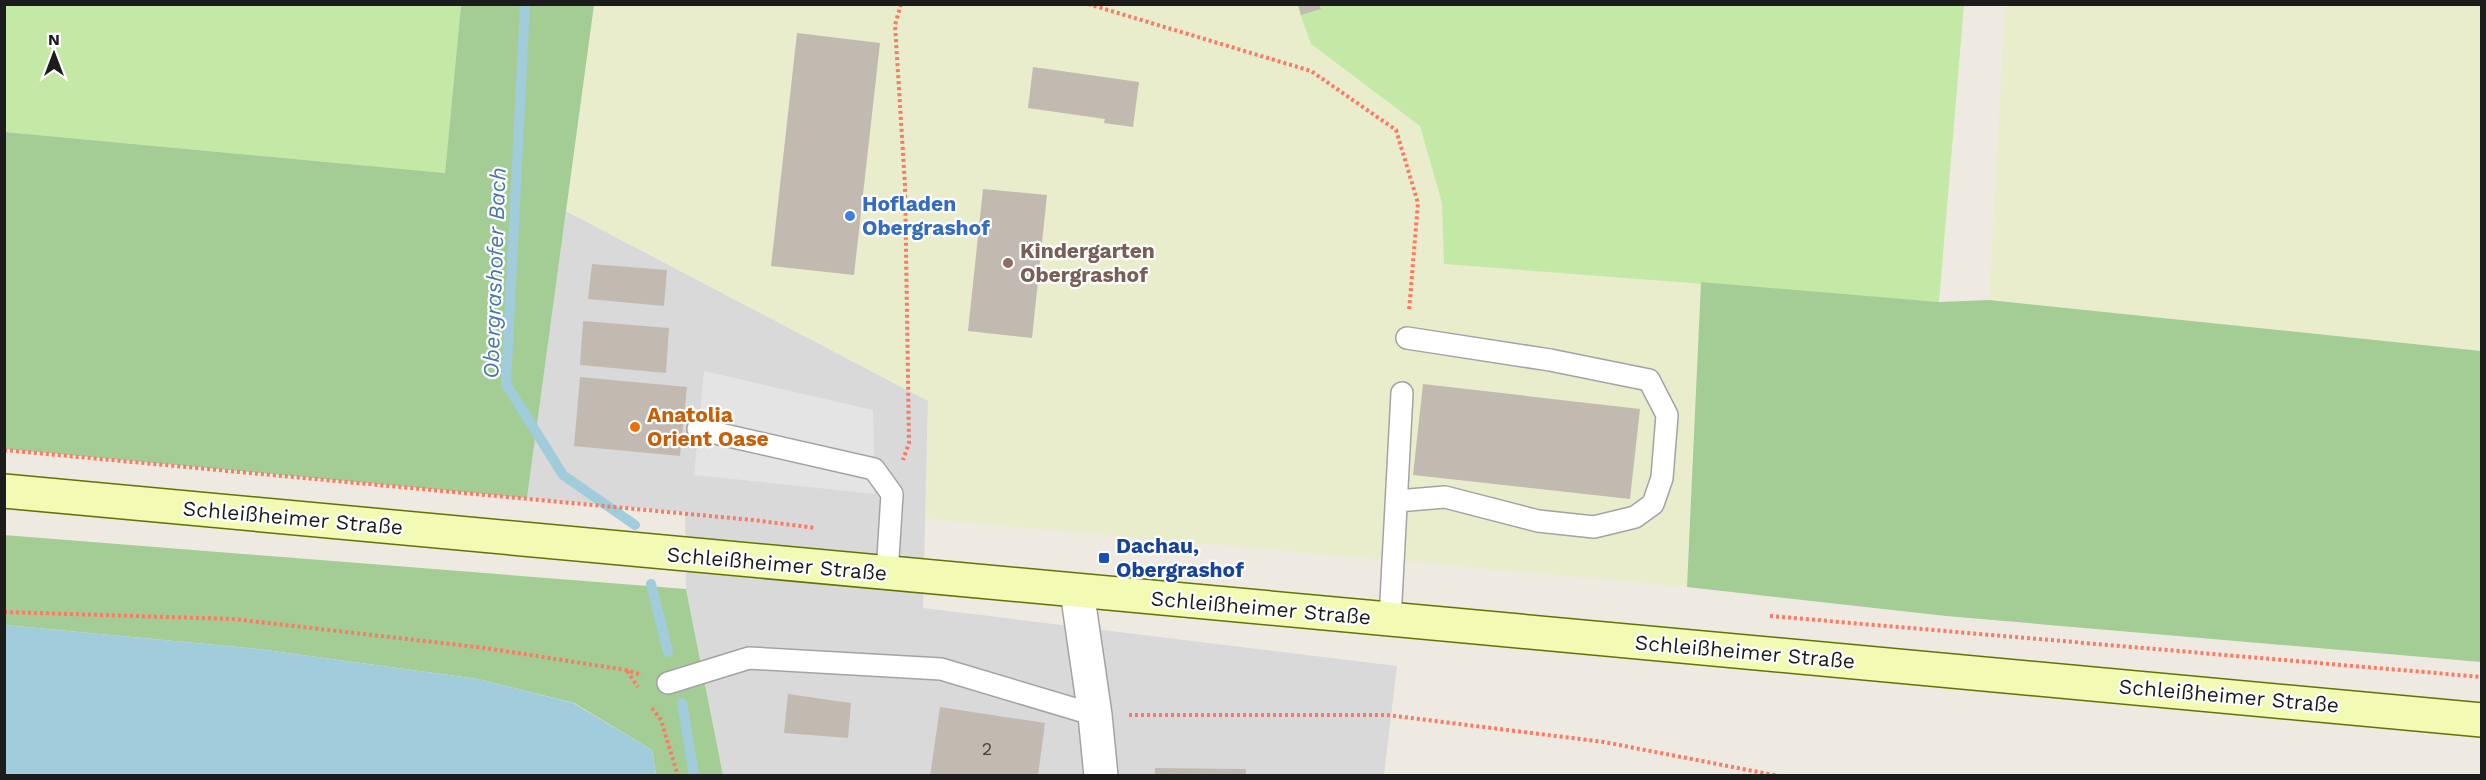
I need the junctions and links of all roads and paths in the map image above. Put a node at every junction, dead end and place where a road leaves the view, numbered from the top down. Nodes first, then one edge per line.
1 (901, 4) edge
2 (1088, 4) edge
3 (1407, 338) joint
4 (1402, 393) dead end
5 (698, 429) dead end
6 (4, 450) edge
7 (4, 491) edge
8 (892, 494) junction
9 (1397, 501) junction
10 (822, 529) dead end
11 (887, 574) junction
12 (1077, 591) junction
13 (4, 612) edge
14 (1759, 615) dead end
15 (1390, 619) junction
16 (626, 670) junction
17 (2481, 677) edge
18 (668, 683) joint
19 (644, 695) dead end
20 (650, 704) dead end
21 (1095, 715) junction
22 (2481, 720) edge
23 (678, 776) edge
24 (1101, 776) edge
25 (1779, 776) edge

1 - 8 path
2 - 3 path
3 - 9 lane
4 - 9 lane
5 - 8 lane
6 - 10 path
7 - 11 main road, Schleißheimer Straße
8 - 11 lane
9 - 15 lane
11 - 12 main road, Schleißheimer Straße
12 - 15 main road, Schleißheimer Straße
12 - 21 street
13 - 16 path
14 - 17 path
15 - 22 main road, Schleißheimer Straße
16 - 18 path
16 - 19 path
18 - 21 lane
20 - 23 path
21 - 24 street
21 - 25 path

